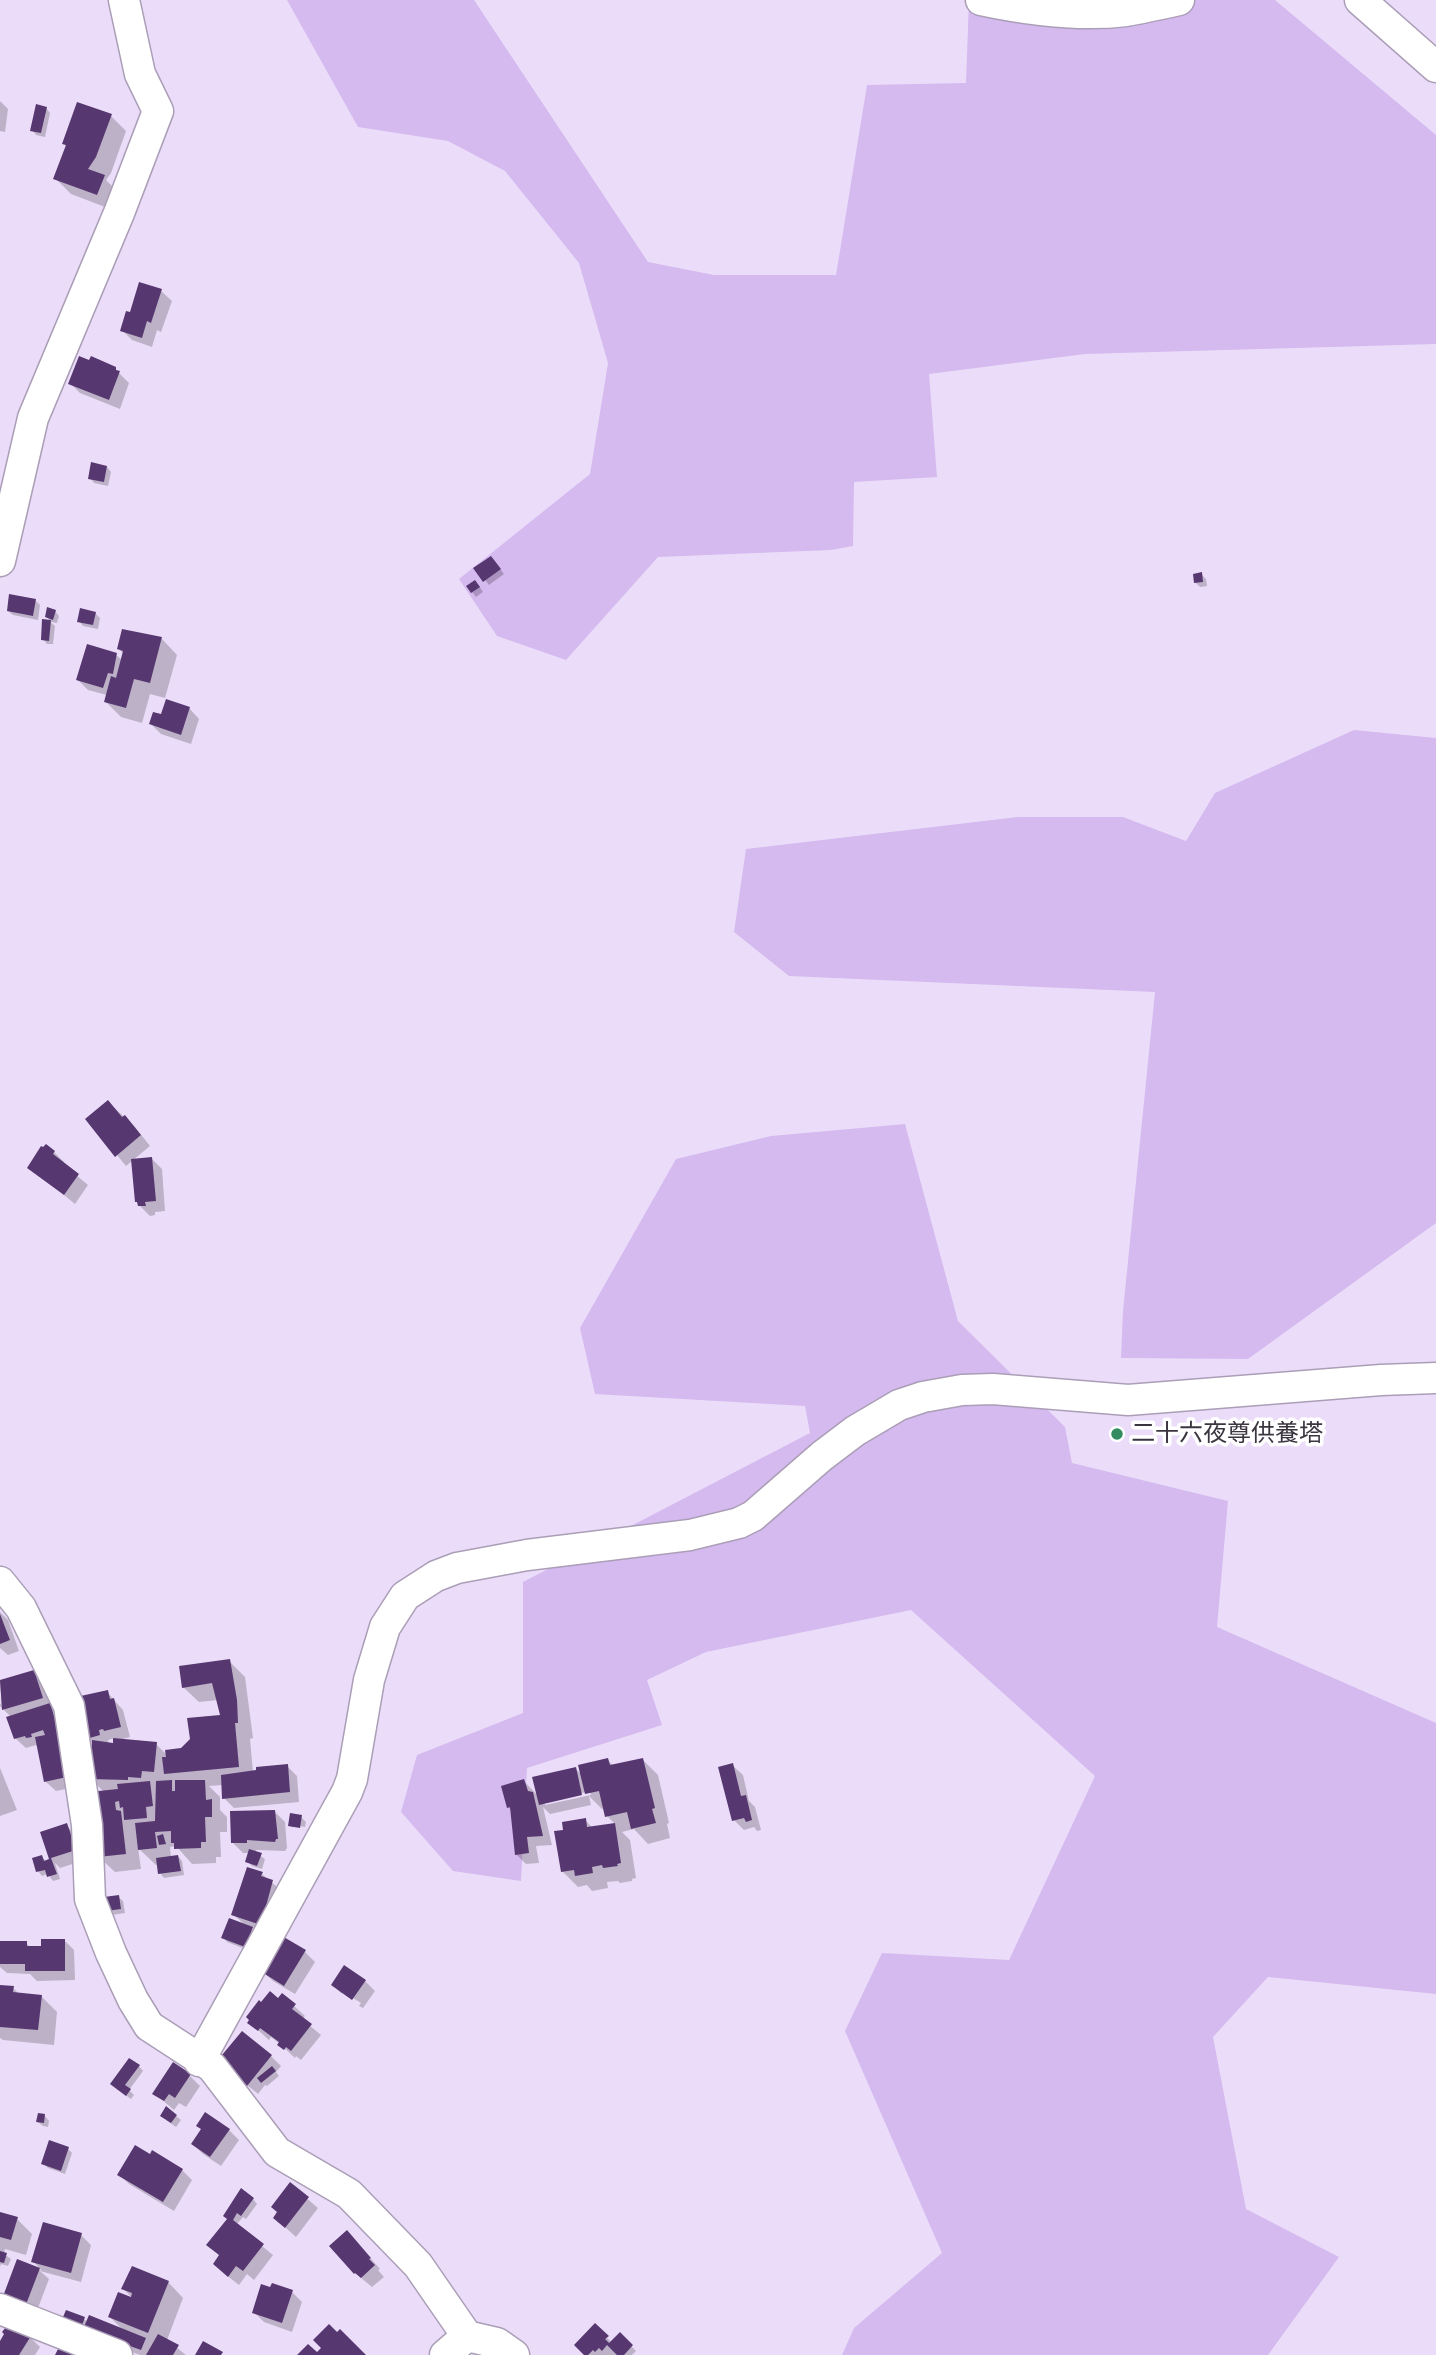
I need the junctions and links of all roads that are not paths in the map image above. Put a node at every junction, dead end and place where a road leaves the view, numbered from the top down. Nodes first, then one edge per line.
1 (124, 0) edge
2 (981, 0) edge
3 (1179, 0) edge
4 (1360, 0) edge
5 (1436, 67) edge
6 (0, 561) edge
7 (1436, 1378) edge
8 (0, 1582) edge
9 (199, 2061) junction
10 (0, 2309) edge
11 (456, 2345) edge
12 (117, 2355) edge
13 (514, 2355) edge

1 - 6 street
2 - 3 street
4 - 5 street
7 - 9 street
8 - 9 street
9 - 11 street
10 - 12 street
11 - 13 street

